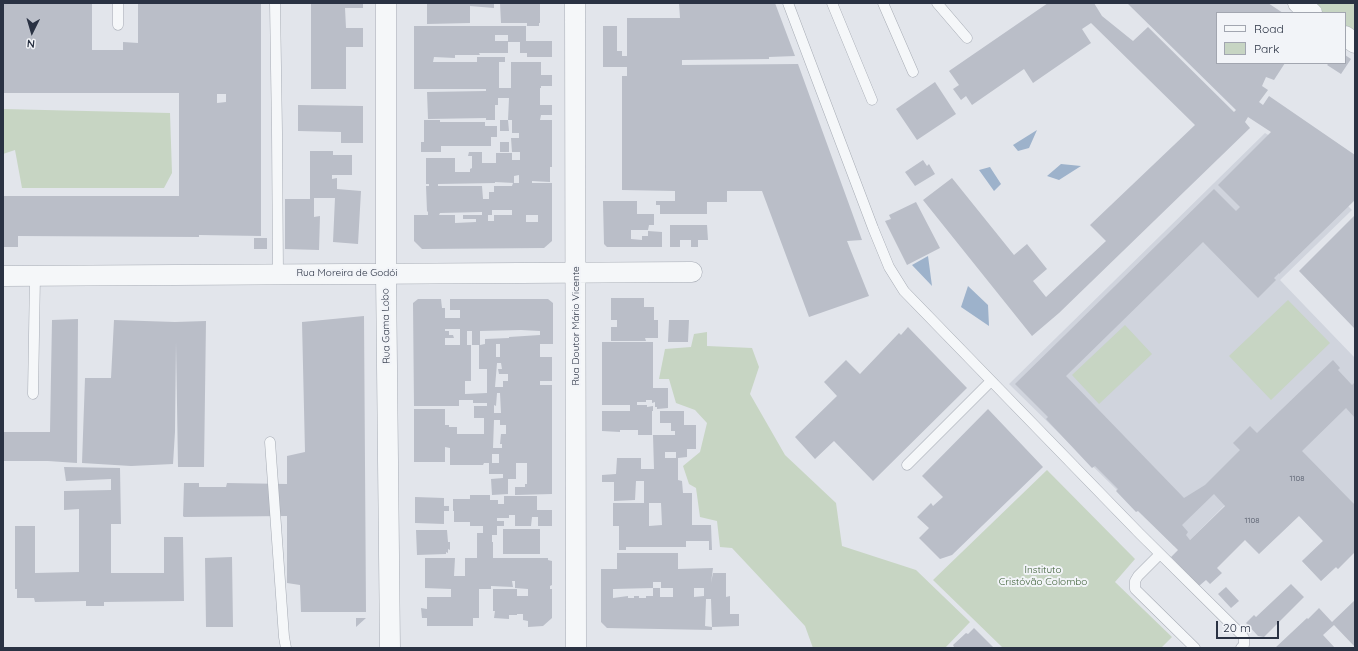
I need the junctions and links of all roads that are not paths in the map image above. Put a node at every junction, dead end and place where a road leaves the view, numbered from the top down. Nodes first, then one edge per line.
1 (118, 3) edge
2 (275, 3) edge
3 (386, 3) edge
4 (576, 3) edge
5 (788, 3) edge
6 (832, 3) edge
7 (884, 3) edge
8 (937, 3) edge
9 (1298, 3) edge
10 (1311, 12) edge
11 (118, 25) dead end
12 (1346, 37) edge
13 (967, 38) dead end
14 (1355, 43) edge
15 (913, 72) dead end
16 (872, 100) dead end
17 (576, 272) junction
18 (692, 272) dead end
19 (386, 273) junction
20 (278, 274) junction
21 (3, 276) edge
22 (35, 276) junction
23 (991, 381) junction
24 (33, 394) dead end
25 (270, 442) dead end
26 (907, 465) dead end
27 (1160, 554) junction
28 (286, 648) edge
29 (390, 648) edge
30 (576, 648) edge
31 (1195, 648) edge
32 (1241, 648) edge

1 - 11 lane
2 - 20 lane
3 - 19 street, Rua Gama Lobo
4 - 17 street, Rua Doutor Mário Vicente
5 - 23 lane
6 - 16 lane
7 - 15 lane
8 - 13 lane
9 - 10 street
12 - 14 street
17 - 18 street, Rua Moreira de Godói
17 - 19 street, Rua Moreira de Godói
17 - 30 street, Rua Doutor Mário Vicente
19 - 20 street, Rua Moreira de Godói
19 - 29 street, Rua Gama Lobo
20 - 22 street, Rua Moreira de Godói
21 - 22 street, Rua Moreira de Godói
22 - 24 lane
23 - 26 lane
23 - 27 lane
25 - 28 lane
27 - 31 lane
27 - 32 lane

